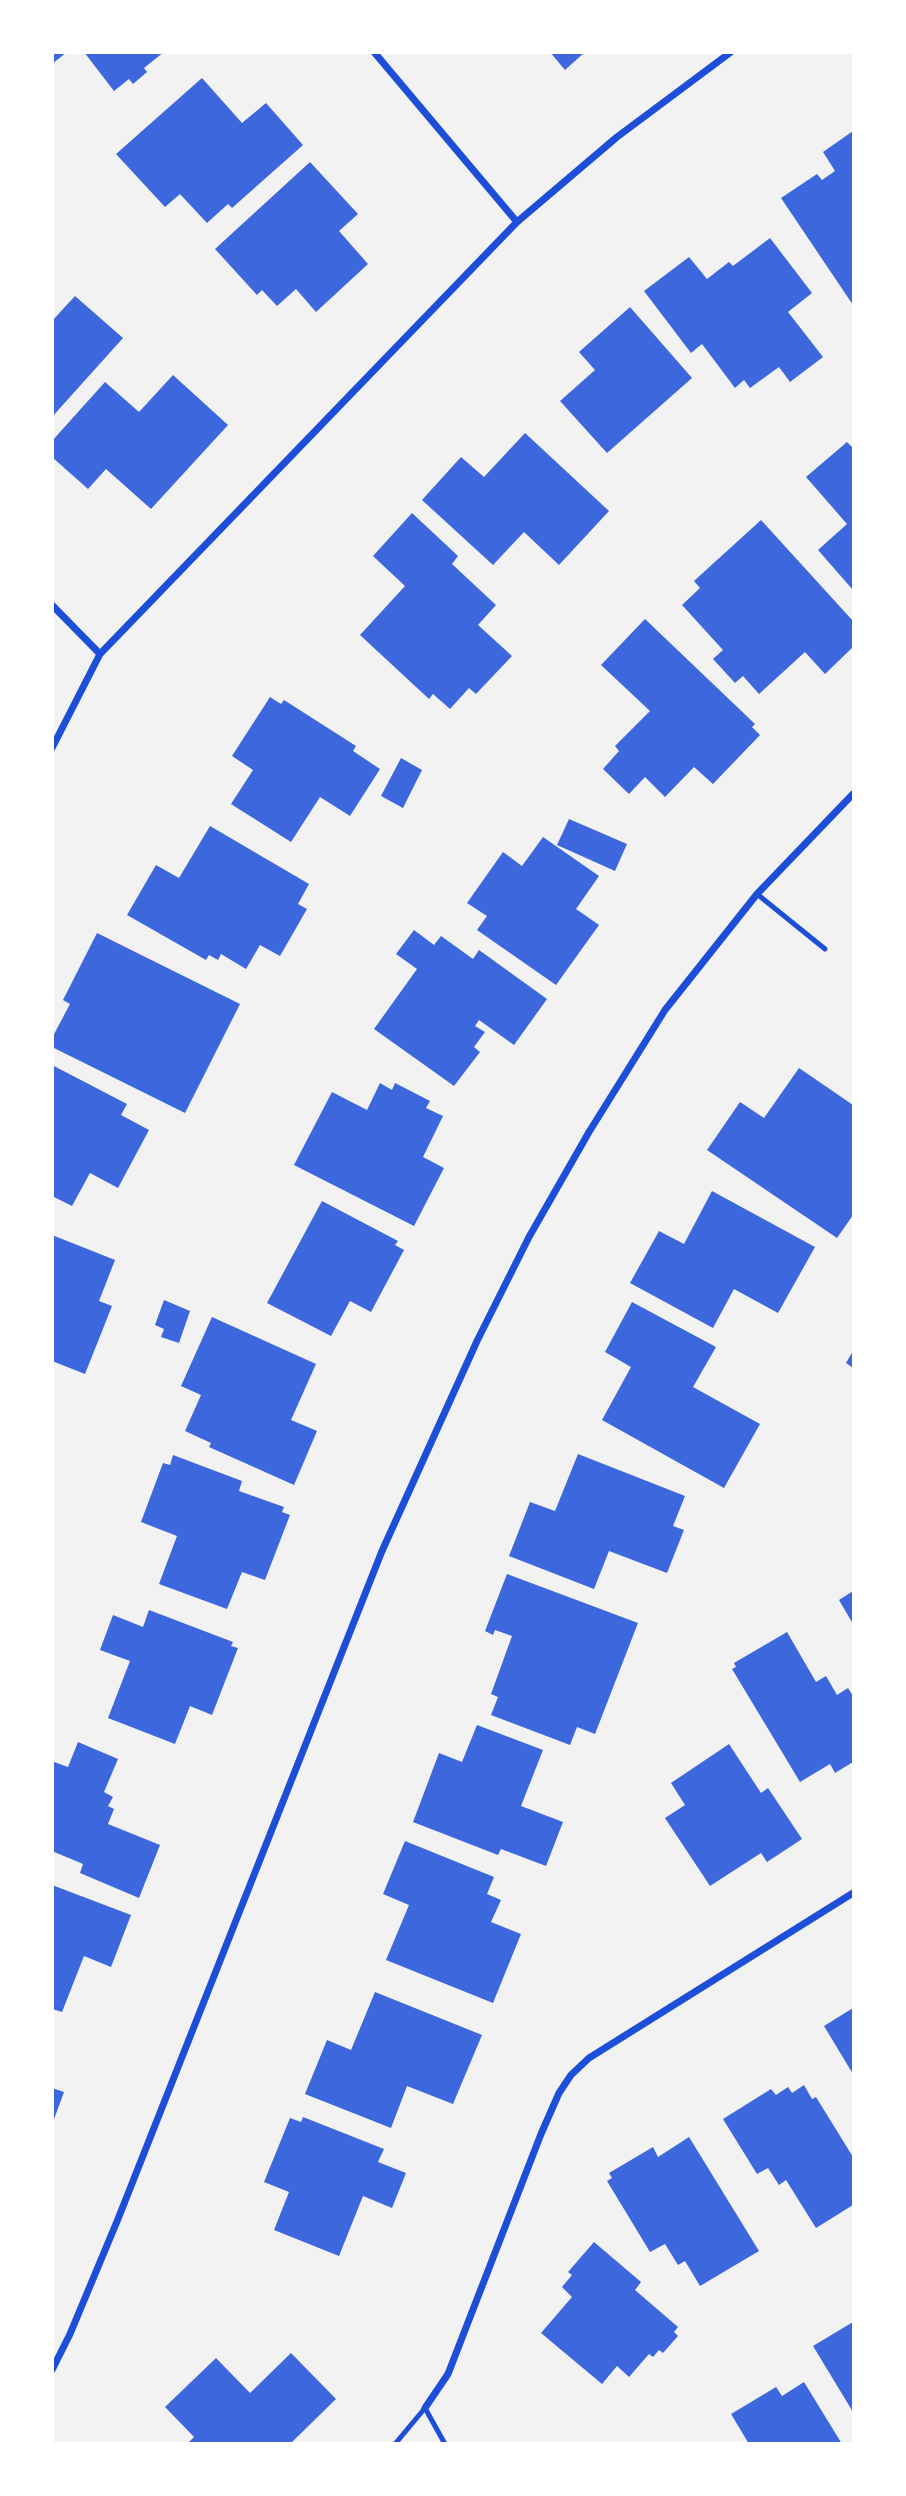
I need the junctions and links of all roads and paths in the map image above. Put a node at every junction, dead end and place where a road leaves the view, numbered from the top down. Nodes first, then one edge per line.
1 (374, 52) edge
2 (731, 52) edge
3 (517, 222) junction
4 (52, 605) edge
5 (100, 654) junction
6 (52, 747) edge
7 (853, 793) edge
8 (757, 894) junction
9 (825, 949) dead end
10 (853, 1893) edge
11 (52, 2370) edge
12 (425, 2408) junction
13 (395, 2444) edge
14 (445, 2444) edge

1 - 3 street
2 - 3 street
3 - 5 street
4 - 5 street
5 - 6 street
7 - 8 street
8 - 9 lane
8 - 11 street
10 - 12 street
12 - 13 lane
12 - 14 lane

